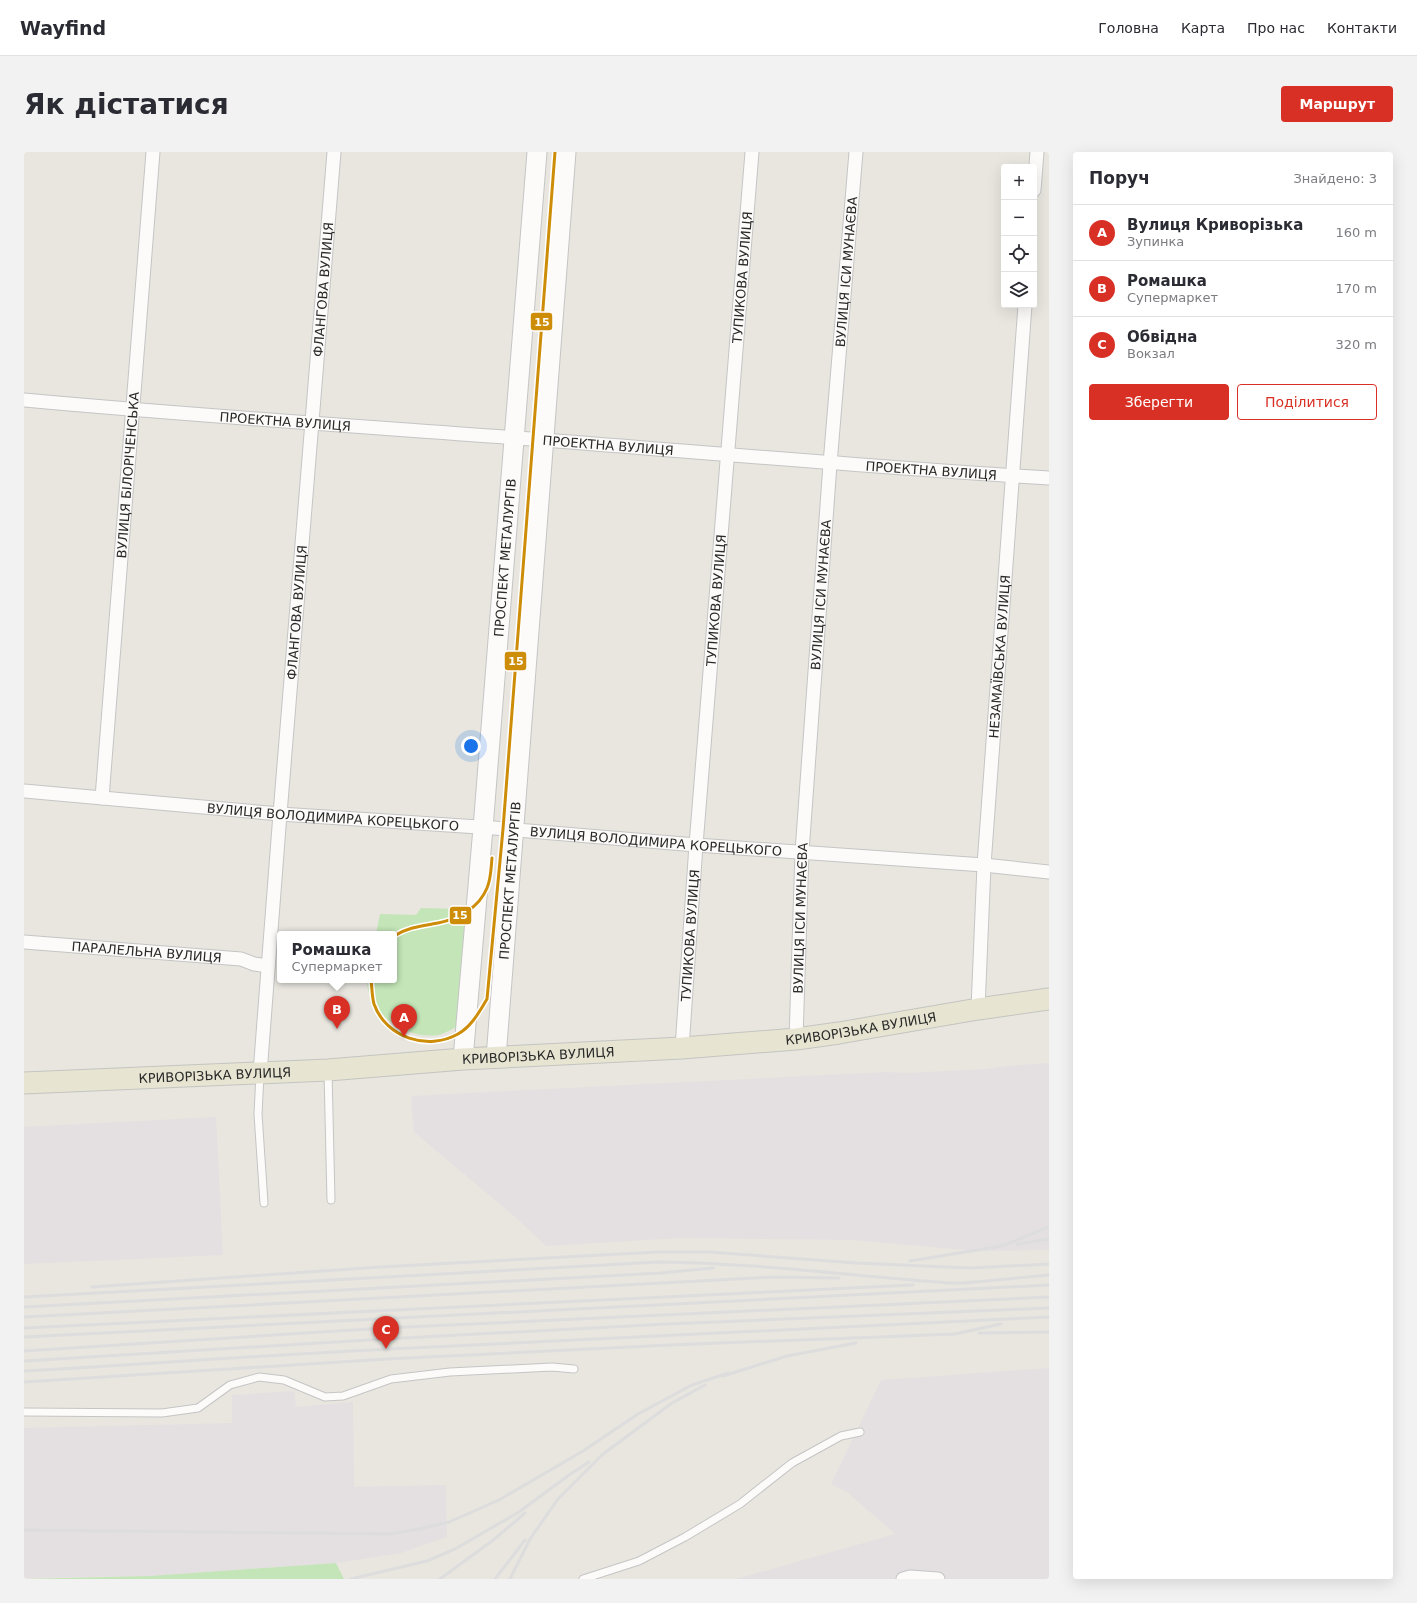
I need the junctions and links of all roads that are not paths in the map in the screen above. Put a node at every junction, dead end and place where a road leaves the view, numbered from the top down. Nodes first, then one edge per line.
1 (153, 152) edge
2 (334, 152) edge
3 (537, 152) edge
4 (566, 152) edge
5 (752, 152) edge
6 (856, 152) edge
7 (1037, 152) edge
8 (1036, 164) edge
9 (1025, 308) edge
10 (24, 400) edge
11 (133, 410) junction
12 (313, 423) junction
13 (515, 438) junction
14 (543, 440) junction
15 (728, 455) junction
16 (830, 464) junction
17 (1012, 476) junction
18 (1049, 478) edge
19 (24, 791) edge
20 (102, 798) junction
21 (280, 814) junction
22 (483, 828) junction
23 (513, 830) junction
24 (696, 845) junction
25 (802, 852) junction
26 (984, 865) junction
27 (1049, 872) edge
28 (24, 942) edge
29 (268, 966) junction
30 (1049, 1000) edge
31 (978, 1009) junction
32 (796, 1038) junction
33 (682, 1048) junction
34 (496, 1058) junction
35 (463, 1060) junction
36 (328, 1070) junction
37 (260, 1073) junction
38 (24, 1083) edge
39 (331, 1200) dead end
40 (264, 1204) dead end
41 (574, 1369) dead end
42 (24, 1412) edge
43 (860, 1432) dead end
44 (583, 1579) edge
45 (903, 1579) edge
46 (938, 1579) edge

1 - 11 street, ВУЛИЦЯ БІЛОРІЧЕНСЬКА
2 - 12 street, ФЛАНГОВА ВУЛИЦЯ
3 - 13 main road, ПРОСПЕКТ МЕТАЛУРГІВ
4 - 14 main road, ПРОСПЕКТ МЕТАЛУРГІВ
5 - 15 street, ТУПИКОВА ВУЛИЦЯ
6 - 16 street, ВУЛИЦЯ ІСИ МУНАЄВА
7 - 8 street
9 - 17 street, НЕЗАМАЇВСЬКА ВУЛИЦЯ
10 - 11 street, ПРОЕКТНА ВУЛИЦЯ
11 - 12 street, ПРОЕКТНА ВУЛИЦЯ
11 - 20 street, ВУЛИЦЯ БІЛОРІЧЕНСЬКА
12 - 13 street, ПРОЕКТНА ВУЛИЦЯ
12 - 21 street, ФЛАНГОВА ВУЛИЦЯ
13 - 14 street, ПРОЕКТНА ВУЛИЦЯ
13 - 22 main road, ПРОСПЕКТ МЕТАЛУРГІВ
14 - 15 street, ПРОЕКТНА ВУЛИЦЯ
14 - 23 main road, ПРОСПЕКТ МЕТАЛУРГІВ
15 - 16 street, ПРОЕКТНА ВУЛИЦЯ
15 - 24 street, ТУПИКОВА ВУЛИЦЯ
16 - 17 street, ПРОЕКТНА ВУЛИЦЯ
16 - 25 street, ВУЛИЦЯ ІСИ МУНАЄВА
17 - 18 street, ПРОЕКТНА ВУЛИЦЯ
17 - 26 street, НЕЗАМАЇВСЬКА ВУЛИЦЯ
19 - 20 street, ВУЛИЦЯ ВОЛОДИМИРА КОРЕЦЬКОГО
20 - 21 street, ВУЛИЦЯ ВОЛОДИМИРА КОРЕЦЬКОГО
21 - 22 street, ВУЛИЦЯ ВОЛОДИМИРА КОРЕЦЬКОГО
21 - 29 street, ФЛАНГОВА ВУЛИЦЯ
22 - 23 street, ВУЛИЦЯ ВОЛОДИМИРА КОРЕЦЬКОГО
22 - 35 main road, ПРОСПЕКТ МЕТАЛУРГІВ
23 - 24 street, ВУЛИЦЯ ВОЛОДИМИРА КОРЕЦЬКОГО
23 - 34 main road, ПРОСПЕКТ МЕТАЛУРГІВ
24 - 25 street, ВУЛИЦЯ ВОЛОДИМИРА КОРЕЦЬКОГО
24 - 33 street, ТУПИКОВА ВУЛИЦЯ
25 - 26 street, ВУЛИЦЯ ВОЛОДИМИРА КОРЕЦЬКОГО
25 - 32 street, ВУЛИЦЯ ІСИ МУНАЄВА
26 - 27 street, ВУЛИЦЯ ВОЛОДИМИРА КОРЕЦЬКОГО
26 - 31 street, НЕЗАМАЇВСЬКА ВУЛИЦЯ
28 - 29 street, ПАРАЛЕЛЬНА ВУЛИЦЯ
29 - 37 street, ФЛАНГОВА ВУЛИЦЯ
30 - 31 main road, КРИВОРІЗЬКА ВУЛИЦЯ
31 - 32 main road, КРИВОРІЗЬКА ВУЛИЦЯ
32 - 33 main road, КРИВОРІЗЬКА ВУЛИЦЯ
33 - 34 main road, КРИВОРІЗЬКА ВУЛИЦЯ
34 - 35 main road, КРИВОРІЗЬКА ВУЛИЦЯ
35 - 36 main road, КРИВОРІЗЬКА ВУЛИЦЯ
36 - 37 main road, КРИВОРІЗЬКА ВУЛИЦЯ
36 - 39 lane
37 - 38 main road, КРИВОРІЗЬКА ВУЛИЦЯ
37 - 40 lane
41 - 42 lane
43 - 44 lane
45 - 46 street

